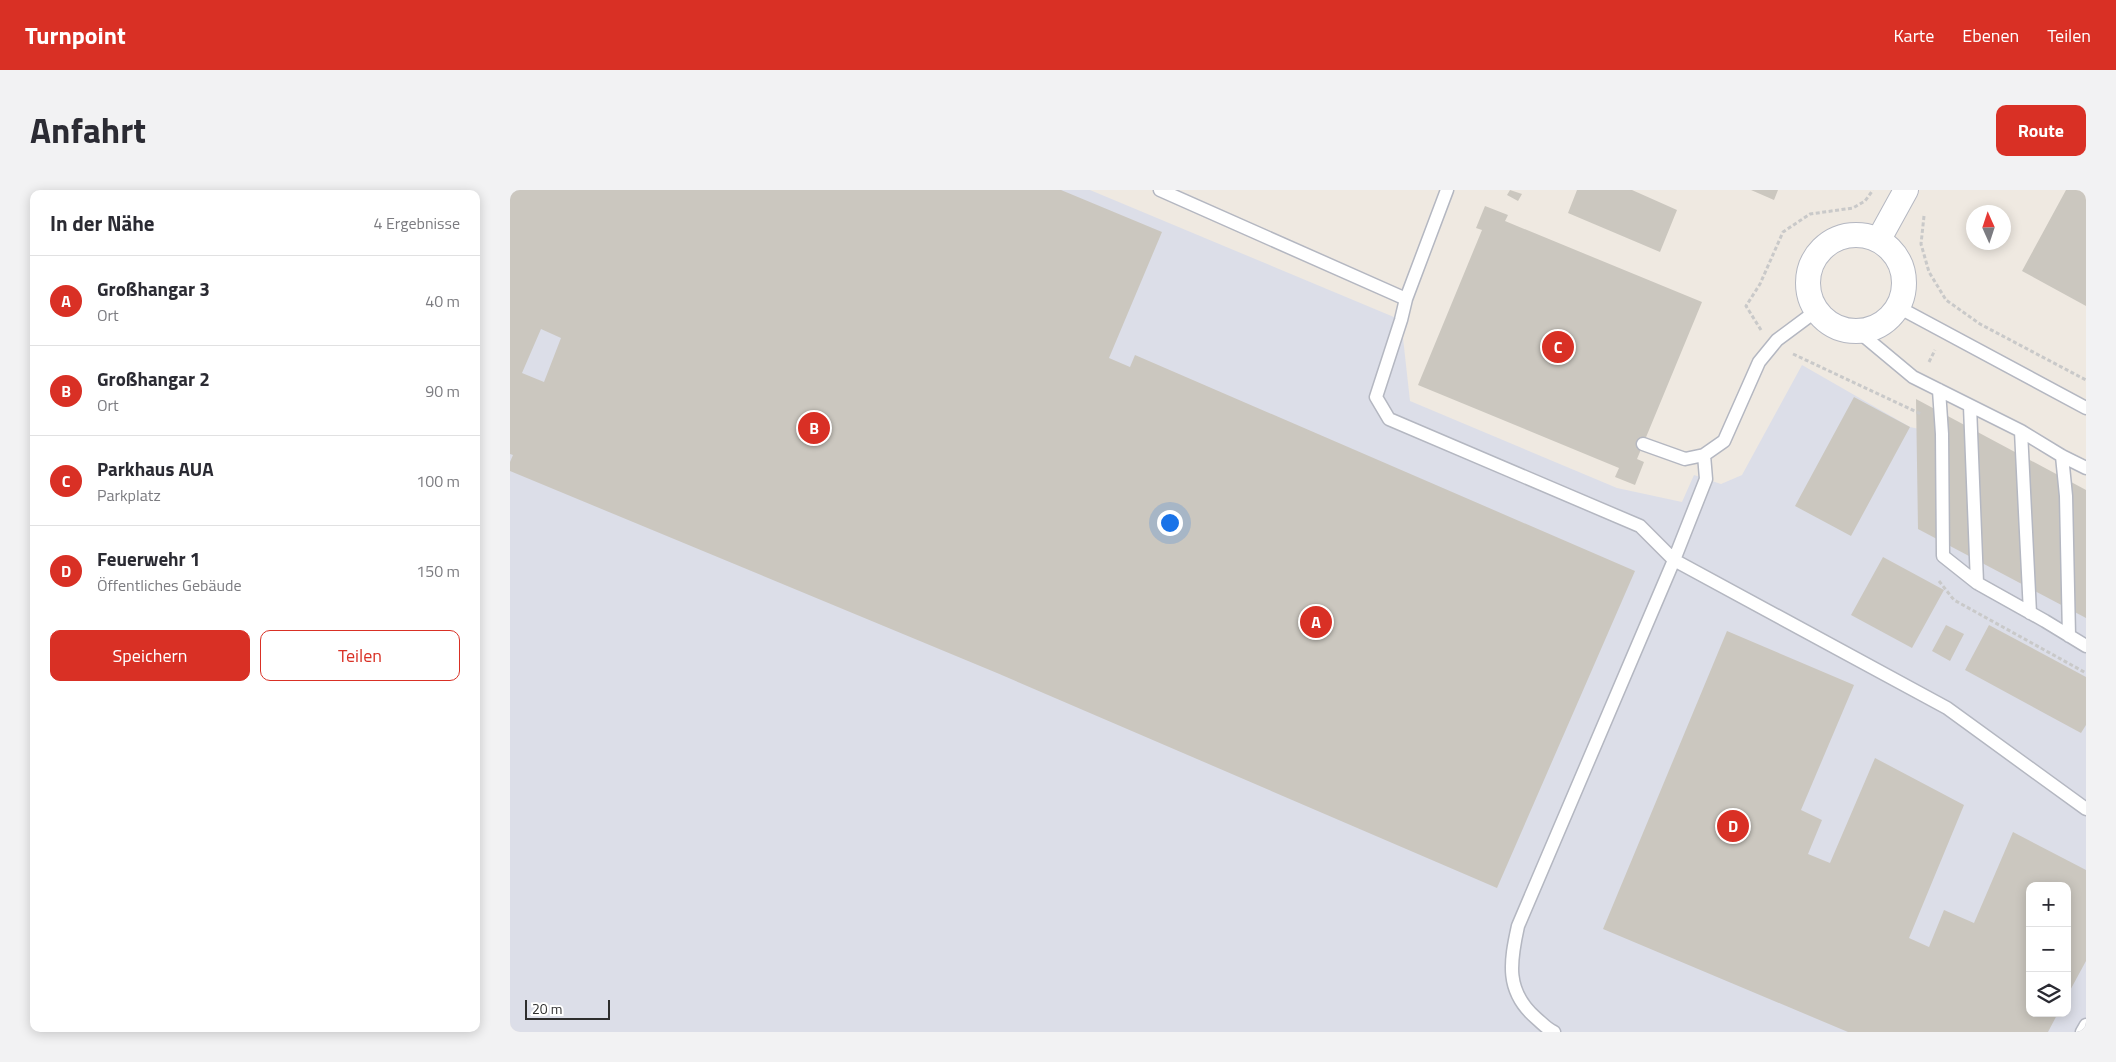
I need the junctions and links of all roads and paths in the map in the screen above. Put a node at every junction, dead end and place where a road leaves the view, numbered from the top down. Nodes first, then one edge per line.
1 (1160, 190) edge
2 (1447, 190) edge
3 (1906, 190) edge
4 (1926, 208) dead end
5 (1879, 239) junction
6 (1406, 299) junction
7 (1898, 307) junction
8 (1816, 311) junction
9 (1944, 331) junction
10 (1859, 332) junction
11 (2086, 380) edge
12 (1920, 381) junction
13 (1939, 390) junction
14 (1970, 406) junction
15 (1907, 408) dead end
16 (2086, 408) edge
17 (2021, 431) junction
18 (1643, 444) dead end
19 (1704, 455) junction
20 (2062, 456) junction
21 (2086, 468) edge
22 (1674, 560) junction
23 (1977, 583) junction
24 (2030, 613) junction
25 (2069, 636) junction
26 (2086, 646) edge
27 (2086, 809) edge
28 (2086, 1025) edge
29 (1554, 1032) edge
30 (2082, 1032) edge

1 - 6 lane
2 - 6 lane
3 - 5 street
4 - 11 path
5 - 7 street
5 - 8 street
6 - 22 lane
7 - 9 lane
7 - 10 street
8 - 10 street
8 - 19 lane
9 - 12 path
9 - 16 lane
10 - 12 lane
12 - 13 lane
12 - 15 path
13 - 14 lane
13 - 23 lane
14 - 17 lane
14 - 23 lane
17 - 20 lane
17 - 24 lane
18 - 19 lane
19 - 22 lane
20 - 21 lane
20 - 25 lane
22 - 27 lane
22 - 29 lane
23 - 24 lane
24 - 25 lane
25 - 26 lane
28 - 30 lane

